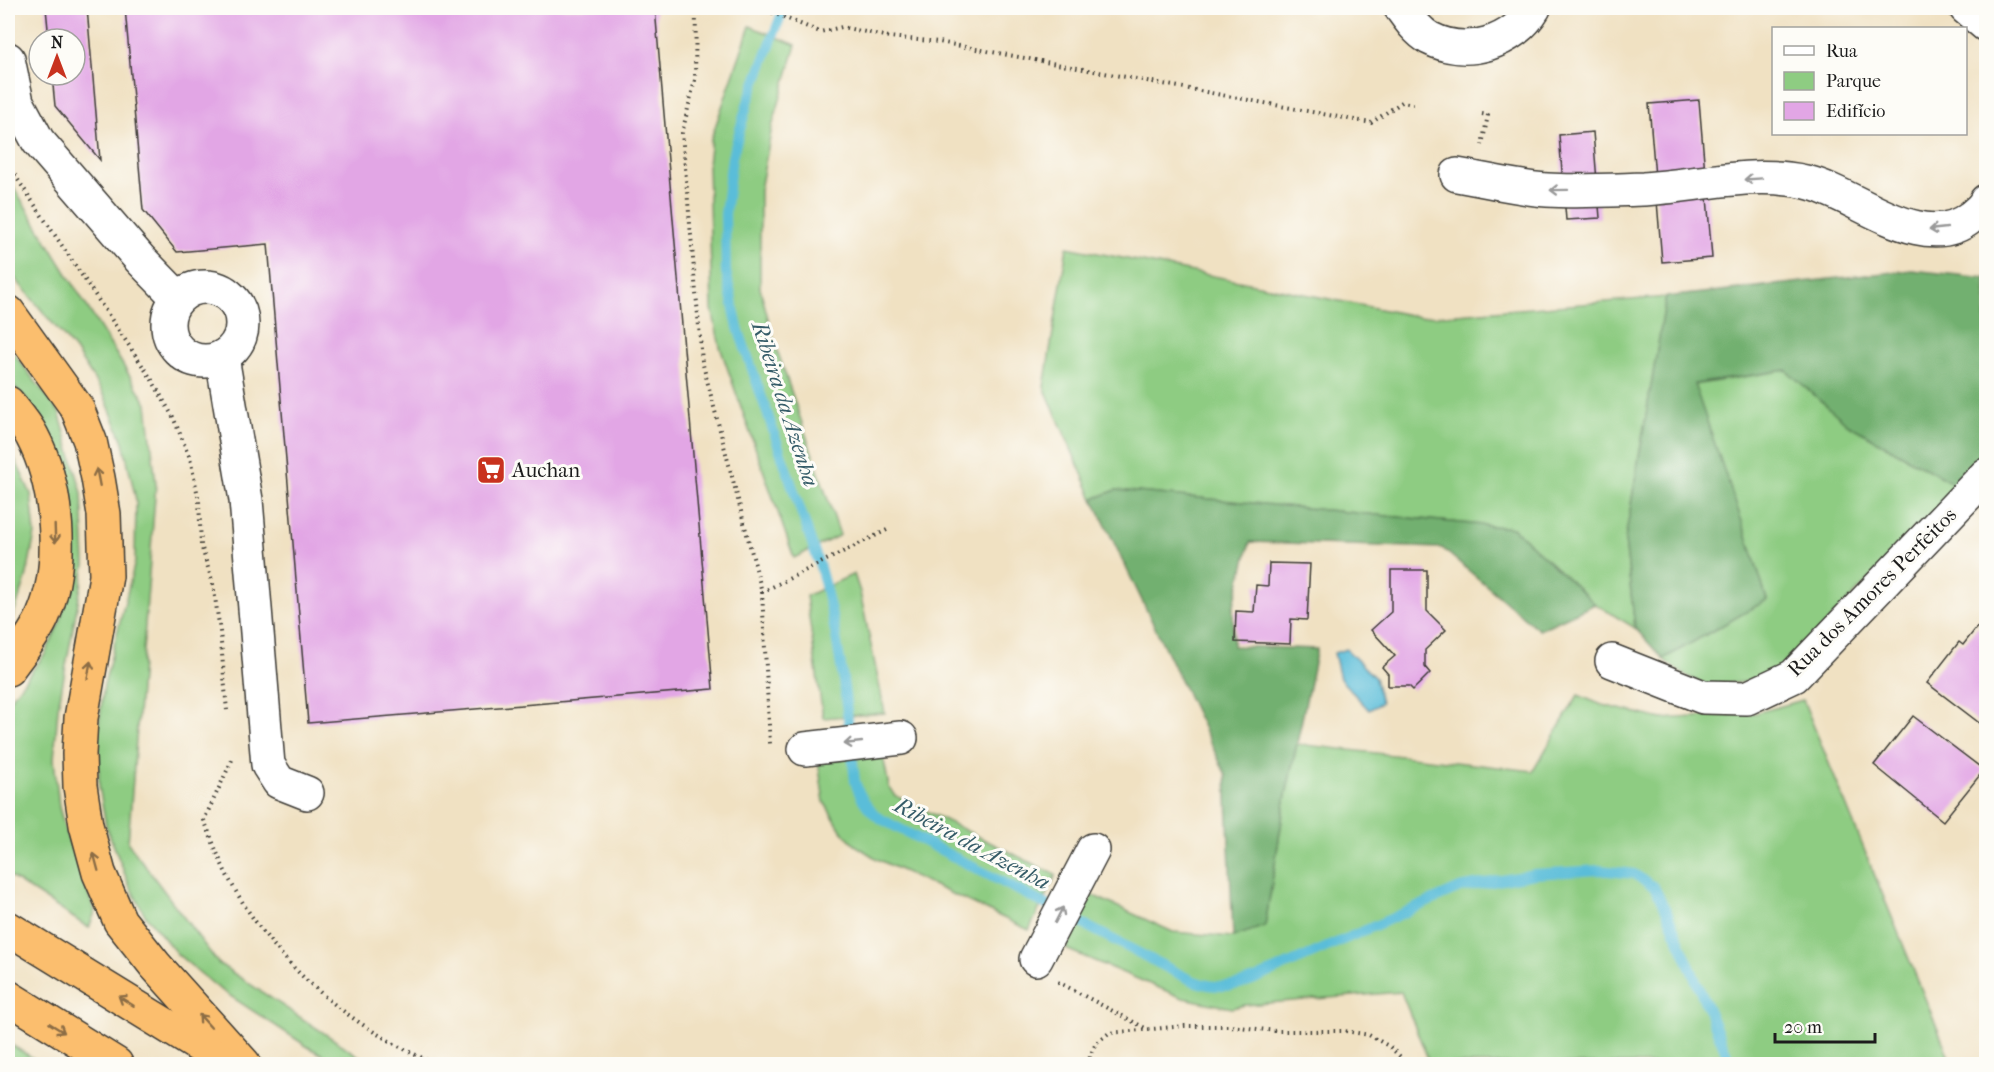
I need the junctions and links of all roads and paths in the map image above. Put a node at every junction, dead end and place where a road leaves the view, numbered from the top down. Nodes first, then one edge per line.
1 (696, 8) edge
2 (761, 8) edge
3 (1401, 8) edge
4 (1966, 8) edge
5 (1535, 11) edge
6 (1986, 25) edge
7 (8, 59) edge
8 (1413, 104) dead end
9 (8, 165) edge
10 (1457, 175) dead end
11 (1986, 201) edge
12 (178, 298) junction
13 (8, 312) edge
14 (222, 357) junction
15 (8, 403) edge
16 (1986, 475) edge
17 (887, 530) dead end
18 (762, 592) junction
19 (1612, 661) dead end
20 (8, 669) edge
21 (227, 715) dead end
22 (902, 738) dead end
23 (805, 748) dead end
24 (231, 749) dead end
25 (771, 752) dead end
26 (307, 792) dead end
27 (1087, 860) dead end
28 (8, 928) edge
29 (1045, 970) joint
30 (8, 997) edge
31 (1148, 1029) junction
32 (116, 1065) edge
33 (229, 1065) edge
34 (244, 1065) edge
35 (436, 1065) edge
36 (1089, 1065) edge
37 (1408, 1065) edge

1 - 18 path
2 - 8 path
3 - 5 street
4 - 6 street
7 - 12 street
9 - 21 path
11 -> 10 street
12 - 14 street
12 - 14 street
34 -> 13 highway
14 - 26 street
15 -> 20 highway
16 - 19 street, Rua dos Amores Perfeitos
17 - 18 path
18 - 25 path
22 -> 23 street
24 - 35 path
29 -> 27 street
33 -> 28 highway
29 - 31 path
30 -> 32 highway
31 - 36 path
31 - 37 path

